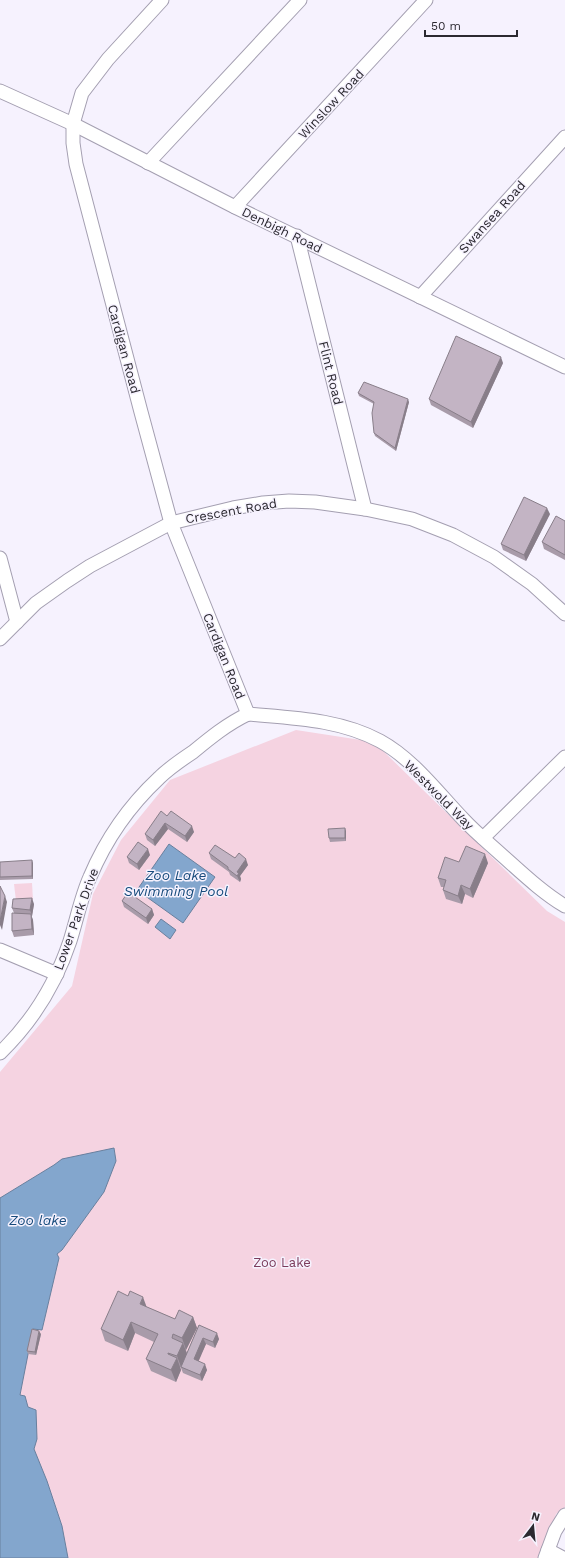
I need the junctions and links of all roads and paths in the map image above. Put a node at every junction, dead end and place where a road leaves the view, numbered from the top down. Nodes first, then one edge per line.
1 (162, 0) edge
2 (300, 0) edge
3 (426, 0) edge
4 (0, 91) edge
5 (73, 124) junction
6 (565, 137) edge
7 (148, 163) junction
8 (236, 207) junction
9 (297, 236) junction
10 (420, 297) junction
11 (565, 367) edge
12 (365, 509) junction
13 (171, 523) junction
14 (0, 558) edge
15 (565, 614) edge
16 (17, 622) junction
17 (0, 639) edge
18 (248, 714) junction
19 (565, 757) edge
20 (483, 838) junction
21 (565, 906) edge
22 (0, 950) edge
23 (58, 974) junction
24 (0, 1053) edge
25 (565, 1515) edge
26 (546, 1554) edge
27 (563, 1558) edge

1 - 5 street, Cardigan Road
2 - 7 street
3 - 8 street, Winslow Road
4 - 5 street, Denbigh Road
5 - 7 street, Denbigh Road
5 - 13 street, Cardigan Road
6 - 10 street, Swansea Road
7 - 8 street, Denbigh Road
8 - 9 street, Denbigh Road
9 - 10 street, Denbigh Road
9 - 12 street, Flint Road
10 - 11 street, Denbigh Road
12 - 13 street, Crescent Road
12 - 15 street, Crescent Road
13 - 16 street, Crescent Road
13 - 18 street, Cardigan Road
14 - 16 street
16 - 17 street, Crescent Road
18 - 20 street, Westwold Way
18 - 23 street, Lower Park Drive
19 - 20 street
20 - 21 street, Westwold Way
22 - 23 street
23 - 24 street, Lower Park Drive
25 - 26 street
26 - 27 street

